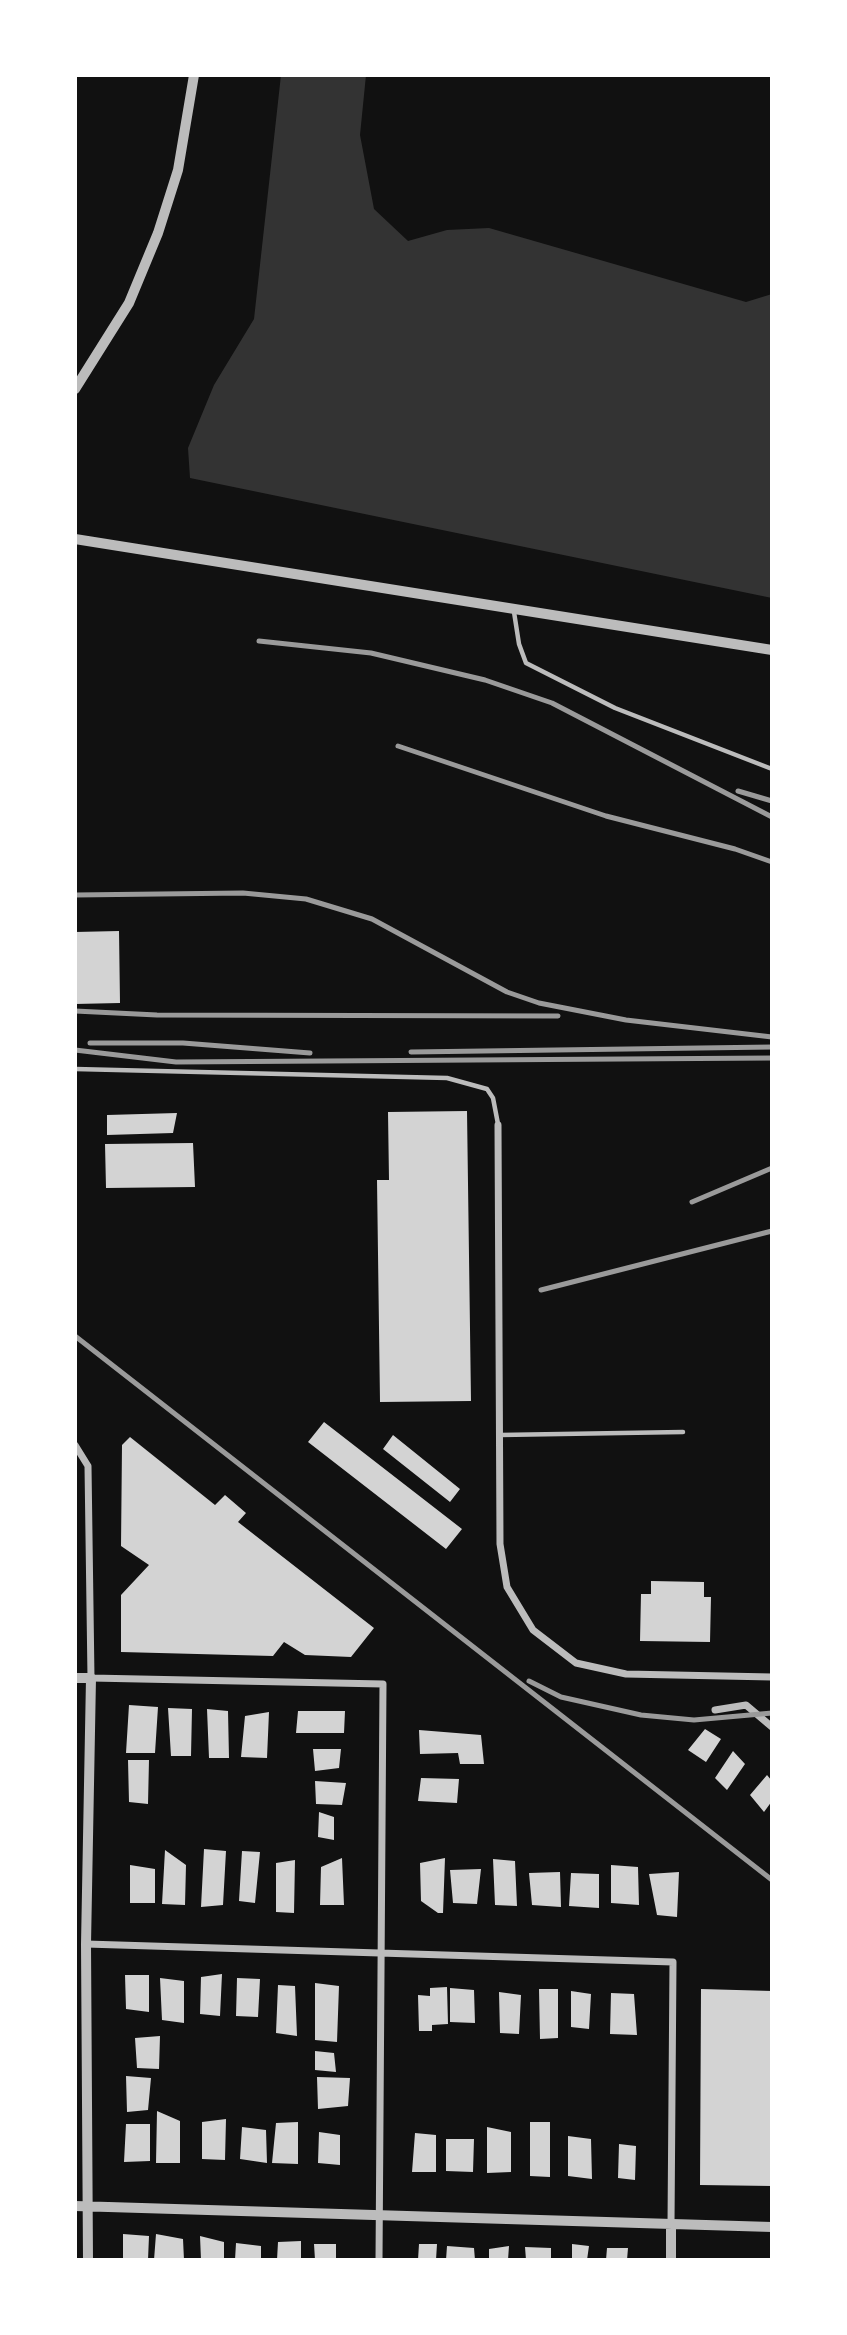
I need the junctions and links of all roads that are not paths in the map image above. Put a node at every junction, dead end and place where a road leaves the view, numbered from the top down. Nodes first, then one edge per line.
1 (194, 75) edge
2 (75, 389) edge
3 (75, 539) edge
4 (514, 610) junction
5 (772, 650) edge
6 (772, 769) edge
7 (75, 1069) edge
8 (498, 1125) joint
9 (682, 1432) dead end
10 (499, 1435) junction
11 (75, 1445) edge
12 (772, 1677) edge
13 (75, 1678) edge
14 (91, 1678) junction
15 (715, 1710) dead end
16 (772, 1727) edge
17 (86, 1944) junction
18 (383, 1953) junction
19 (75, 2206) edge
20 (88, 2206) junction
21 (379, 2216) junction
22 (671, 2224) junction
23 (772, 2227) edge
24 (88, 2260) edge
25 (379, 2260) edge
26 (671, 2260) edge

1 - 2 street
3 - 4 street
4 - 5 street
4 - 6 lane
7 - 8 lane
8 - 10 street
9 - 10 lane
10 - 12 street
11 - 14 street
13 - 14 street
14 - 17 street
14 - 18 street
15 - 16 street
17 - 18 street
17 - 20 street
18 - 21 street
18 - 22 street
19 - 20 street
20 - 21 street
20 - 24 street
21 - 22 street
21 - 25 street
22 - 23 street
22 - 26 street

